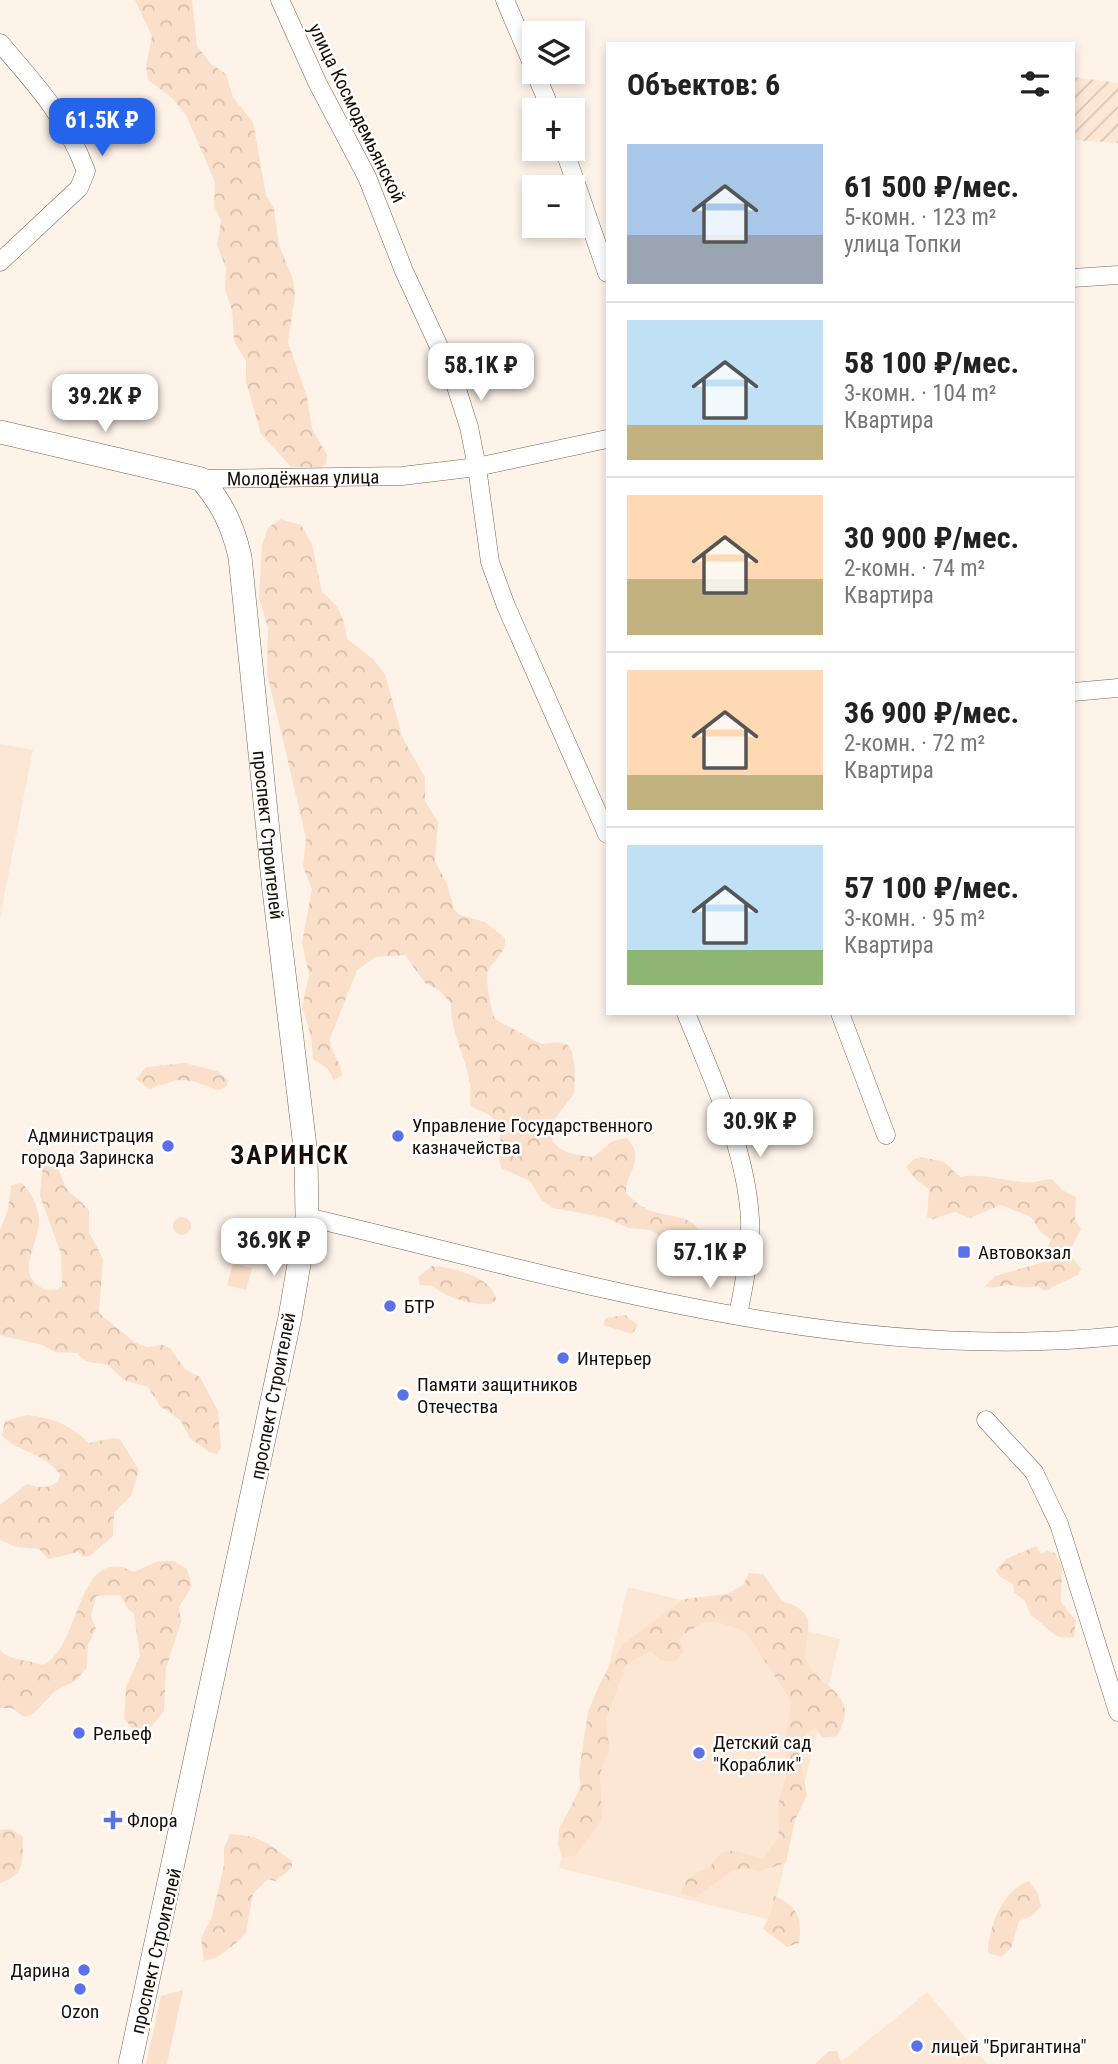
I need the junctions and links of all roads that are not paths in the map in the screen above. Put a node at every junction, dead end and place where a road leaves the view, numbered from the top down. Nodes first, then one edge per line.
1 (280, 0) edge
2 (505, 0) edge
3 (522, 40) edge
4 (0, 43) edge
5 (568, 161) edge
6 (0, 261) edge
7 (606, 270) edge
8 (1118, 275) edge
9 (1075, 278) edge
10 (0, 432) edge
11 (606, 439) edge
12 (477, 467) junction
13 (201, 479) junction
14 (1118, 688) edge
15 (1075, 692) edge
16 (606, 832) edge
17 (687, 1015) edge
18 (841, 1015) edge
19 (886, 1135) dead end
20 (307, 1217) junction
21 (738, 1315) junction
22 (1118, 1336) edge
23 (986, 1420) dead end
24 (1118, 1712) edge
25 (130, 2064) edge

1 - 12 street, улица Космодемьянской
2 - 3 street
4 - 6 street
5 - 7 street
8 - 9 street
10 - 13 street, Молодёжная улица
11 - 12 street, Молодёжная улица
12 - 13 street, Молодёжная улица
12 - 16 street, улица Космодемьянской
13 - 20 street, проспект Строителей
14 - 15 street
17 - 21 street
18 - 19 street
20 - 21 street
20 - 25 street, проспект Строителей
21 - 22 street
23 - 24 street

